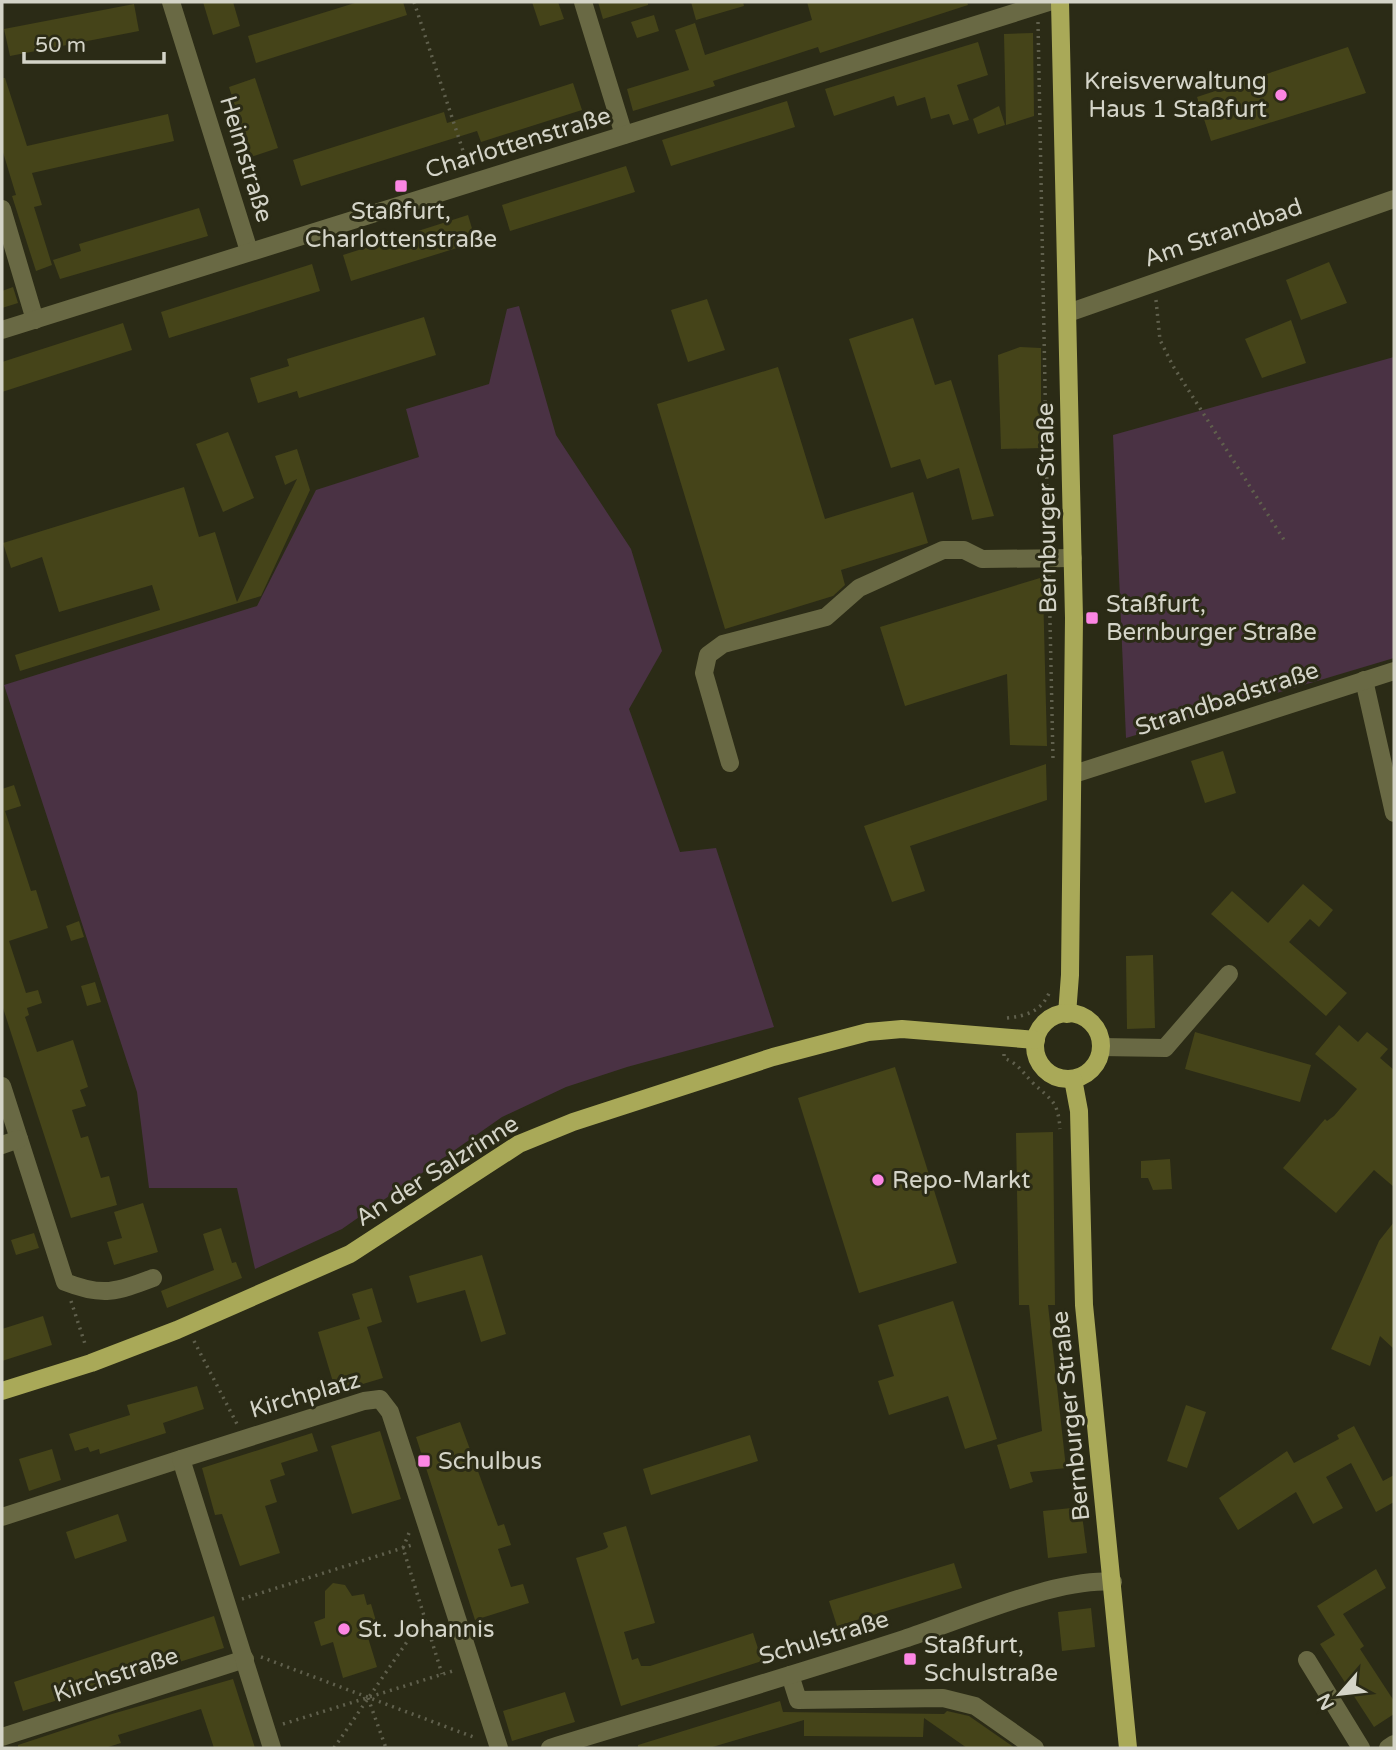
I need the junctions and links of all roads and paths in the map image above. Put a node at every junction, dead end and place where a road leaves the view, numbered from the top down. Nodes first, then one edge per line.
1 (171, 2) edge
2 (414, 2) edge
3 (583, 2) edge
4 (1060, 2) edge
5 (1043, 4) edge
6 (624, 135) junction
7 (474, 182) junction
8 (1394, 199) edge
9 (2, 209) edge
10 (249, 251) junction
11 (1154, 284) junction
12 (1068, 313) junction
13 (35, 320) junction
14 (2, 330) edge
15 (1286, 543) dead end
16 (1049, 557) junction
17 (1073, 558) junction
18 (1394, 671) edge
19 (1364, 680) junction
20 (730, 763) dead end
21 (1053, 770) dead end
22 (1074, 775) junction
23 (1394, 813) edge
24 (1229, 974) dead end
25 (1051, 988) dead end
26 (1067, 1014) junction
27 (1007, 1018) dead end
28 (1036, 1040) junction
29 (1101, 1047) junction
30 (1073, 1079) junction
31 (2, 1086) edge
32 (10, 1142) edge
33 (153, 1278) dead end
34 (65, 1282) junction
35 (188, 1326) junction
36 (91, 1363) junction
37 (2, 1391) edge
38 (244, 1439) junction
39 (181, 1459) junction
40 (2, 1517) edge
41 (412, 1527) dead end
42 (431, 1539) junction
43 (403, 1548) junction
44 (1113, 1582) junction
45 (227, 1604) junction
46 (424, 1617) junction
47 (245, 1659) junction
48 (1307, 1660) dead end
49 (472, 1665) junction
50 (442, 1674) junction
51 (790, 1675) junction
52 (368, 1698) junction
53 (278, 1726) dead end
54 (2, 1737) edge
55 (497, 1742) edge
56 (1394, 1744) edge
57 (272, 1748) edge
58 (334, 1748) edge
59 (386, 1748) edge
60 (550, 1748) edge
61 (1035, 1748) edge
62 (1128, 1748) edge
63 (1361, 1748) edge
64 (1388, 1748) edge

1 - 10 street, Heimstraße
2 - 7 path
3 - 6 street
4 - 12 main road, Bernburger Straße
5 - 6 street, Charlottenstraße
5 - 16 path
6 - 7 street, Charlottenstraße
7 - 10 street, Charlottenstraße
8 - 11 street, Am Strandbad
9 - 13 street
10 - 13 street, Charlottenstraße
11 - 12 street, Am Strandbad
11 - 15 path
12 - 17 main road, Bernburger Straße
13 - 14 street, Charlottenstraße
16 - 17 street
16 - 20 street
16 - 21 path
17 - 22 main road, Bernburger Straße
18 - 19 street, Strandbadstraße
19 - 22 street, Strandbadstraße
19 - 23 street
22 - 26 main road, Bernburger Straße
24 - 29 street
25 - 27 path
26 - 28 main road
26 - 29 main road
28 - 30 main road
28 - 35 main road, An der Salzrinne
29 - 30 main road
30 - 44 main road, Bernburger Straße
31 - 32 street
32 - 34 street
33 - 34 street
34 - 36 path
35 - 36 main road, An der Salzrinne
35 - 38 path
36 - 37 main road, An der Salzrinne
38 - 39 street, Kirchplatz
38 - 42 street, Kirchplatz
39 - 40 street, Kirchplatz
39 - 45 street
41 - 43 path
42 - 43 path
42 - 49 street, Kirchplatz
43 - 45 path
43 - 46 path
44 - 51 street, Schulstraße
44 - 62 main road, Bernburger Straße
45 - 47 street
46 - 50 path
46 - 52 path
47 - 52 path
47 - 54 street, Kirchstraße
47 - 57 street
48 - 63 street
49 - 50 path
49 - 55 street, Kirchplatz
50 - 52 path
51 - 60 street, Schulstraße
51 - 61 street
52 - 53 path
52 - 55 path
52 - 58 path
52 - 59 path
56 - 64 street

